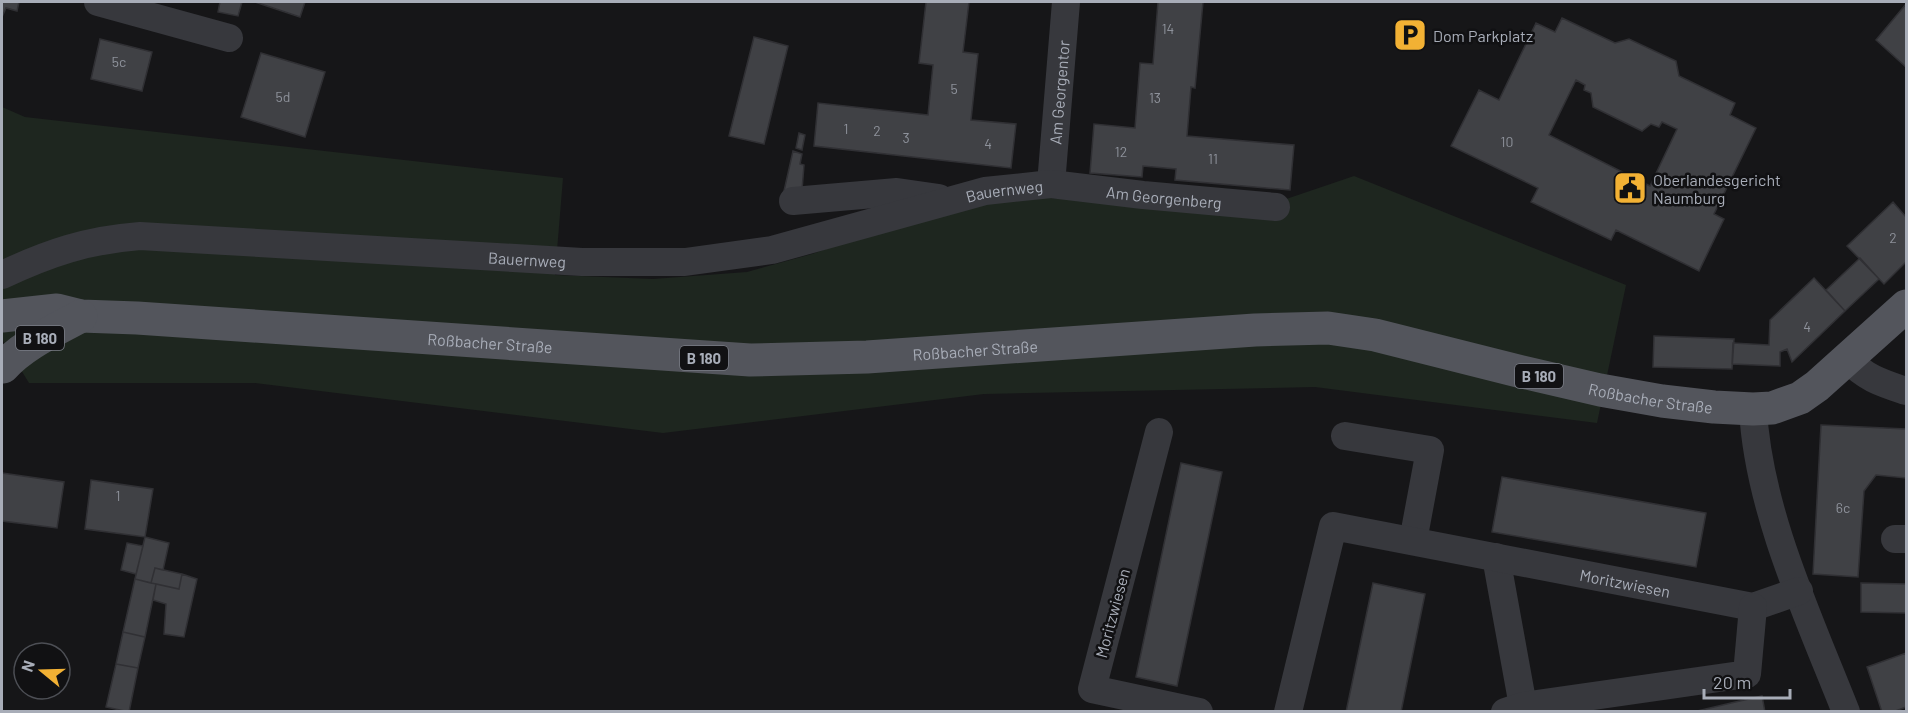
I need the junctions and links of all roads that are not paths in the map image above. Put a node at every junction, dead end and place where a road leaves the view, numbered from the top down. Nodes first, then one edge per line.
1 (98, 2) edge
2 (1066, 2) edge
3 (229, 38) dead end
4 (1051, 184) junction
5 (950, 200) junction
6 (793, 201) dead end
7 (1276, 207) dead end
8 (2, 275) edge
9 (1906, 306) edge
10 (2, 316) edge
11 (81, 316) junction
12 (1848, 358) junction
13 (2, 363) edge
14 (1906, 391) edge
15 (1753, 409) junction
16 (1159, 432) dead end
17 (1346, 436) dead end
18 (1413, 542) junction
19 (1496, 557) junction
20 (1799, 591) junction
21 (1753, 607) junction
22 (1514, 709) edge
23 (1199, 711) edge
24 (1288, 711) edge
25 (1846, 711) edge

1 - 3 street
2 - 4 street, Am Georgentor
4 - 5 street, Bauernweg
4 - 7 street, Am Georgenberg
5 - 6 street
5 - 8 street, Bauernweg
9 - 12 main road, B 180
10 - 11 main road, Roßbacher Straße / B 180
11 - 13 main road, Roßbacher Straße / B 180
11 - 15 main road, Roßbacher Straße / B 180
12 - 14 street
12 - 15 main road, Roßbacher Straße / B 180
15 - 20 street
16 - 23 street, Moritzwiesen
17 - 18 street
18 - 19 street, Moritzwiesen
18 - 24 street, Moritzwiesen
19 - 21 street, Moritzwiesen
19 - 22 street
20 - 21 street
20 - 25 street
21 - 22 street

